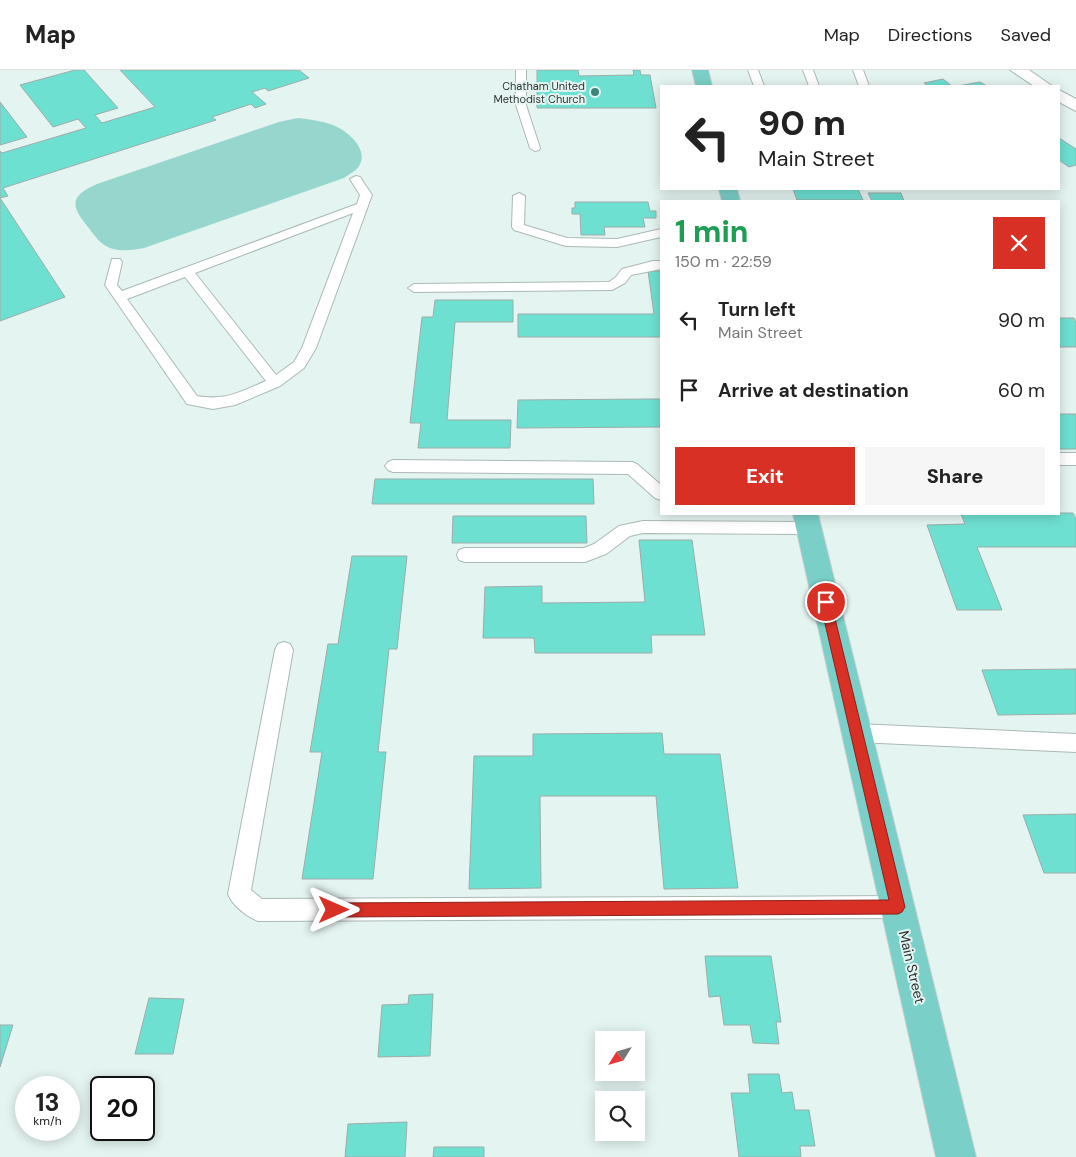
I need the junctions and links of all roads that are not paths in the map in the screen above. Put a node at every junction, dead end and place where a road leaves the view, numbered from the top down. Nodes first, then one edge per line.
1 (522, 70) edge
2 (700, 70) edge
3 (753, 70) edge
4 (808, 70) edge
5 (858, 70) edge
6 (1018, 70) edge
7 (704, 85) edge
8 (759, 85) edge
9 (814, 85) edge
10 (864, 85) edge
11 (1042, 85) edge
12 (1060, 96) edge
13 (1076, 106) edge
14 (535, 148) dead end
15 (356, 179) dead end
16 (519, 196) dead end
17 (362, 206) junction
18 (660, 233) edge
19 (116, 262) dead end
20 (660, 265) edge
21 (187, 272) junction
22 (414, 288) dead end
23 (119, 297) junction
24 (275, 383) junction
25 (1060, 459) edge
26 (1076, 459) edge
27 (392, 466) dead end
28 (660, 493) edge
29 (806, 521) edge
30 (465, 555) dead end
31 (284, 650) dead end
32 (856, 732) junction
33 (1076, 743) edge
34 (898, 907) junction
35 (956, 1157) edge

1 - 14 lane
2 - 7 main road
3 - 8 lane
4 - 9 lane
5 - 10 lane
6 - 11 street
12 - 13 street
15 - 17 lane
16 - 18 lane
17 - 21 lane
17 - 24 lane
19 - 23 lane
20 - 22 lane
21 - 23 lane
21 - 24 lane
23 - 24 lane
25 - 26 lane
27 - 28 lane
29 - 30 lane
29 - 32 main road, Main Street
31 - 34 lane
32 - 33 lane
32 - 34 main road, Main Street
34 - 35 main road, Main Street

